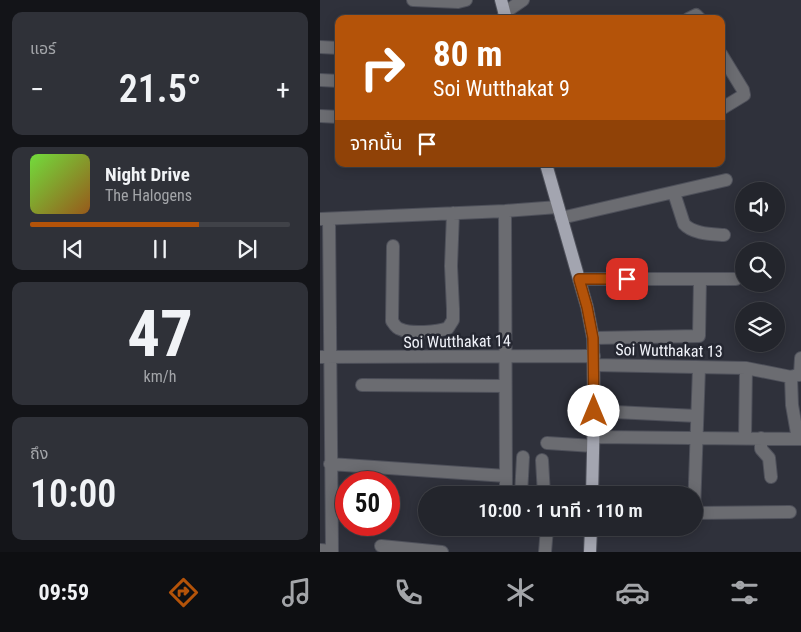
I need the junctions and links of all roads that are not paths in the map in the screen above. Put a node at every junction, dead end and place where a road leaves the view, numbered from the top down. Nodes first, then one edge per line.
1 (414, 0) edge
2 (466, 0) edge
3 (501, 0) edge
4 (523, 0) edge
5 (505, 15) edge
6 (506, 15) edge
7 (320, 47) edge
8 (335, 48) edge
9 (725, 61) edge
10 (320, 80) edge
11 (335, 81) edge
12 (725, 107) edge
13 (320, 116) edge
14 (335, 117) edge
15 (547, 167) edge
16 (726, 180) dead end
17 (674, 193) junction
18 (505, 211) junction
19 (560, 213) junction
20 (453, 214) junction
21 (324, 219) edge
22 (724, 235) dead end
23 (393, 246) dead end
24 (579, 279) junction
25 (700, 279) junction
26 (735, 279) edge
27 (325, 303) edge
28 (593, 338) junction
29 (505, 356) junction
30 (326, 358) edge
31 (801, 358) edge
32 (594, 360) junction
33 (699, 368) junction
34 (746, 368) junction
35 (797, 375) edge
36 (362, 385) dead end
37 (505, 386) junction
38 (594, 411) junction
39 (697, 416) junction
40 (696, 437) junction
41 (746, 438) junction
42 (761, 438) junction
43 (799, 439) edge
44 (593, 441) junction
45 (547, 443) dead end
46 (523, 458) dead end
47 (327, 459) edge
48 (542, 460) dead end
49 (506, 476) junction
50 (771, 477) dead end
51 (506, 486) edge
52 (521, 486) edge
53 (543, 486) edge
54 (592, 486) edge
55 (695, 486) edge
56 (325, 492) edge
57 (703, 512) edge
58 (790, 512) dead end
59 (326, 516) edge
60 (546, 536) edge
61 (591, 536) edge
62 (381, 546) dead end
63 (320, 550) edge
64 (437, 552) edge
65 (442, 552) edge
66 (545, 552) edge
67 (590, 552) edge

1 - 2 street
3 - 5 main road
4 - 6 street
7 - 8 street
9 - 12 street
10 - 11 street
13 - 14 street
15 - 19 main road
16 - 17 street
17 - 19 street
17 - 22 street
18 - 19 street
18 - 20 street
18 - 29 street
19 - 24 main road
20 - 21 street
20 - 23 street
21 - 27 street
24 - 25 street
24 - 28 main road
25 - 26 street
25 - 28 street
27 - 30 street
28 - 32 main road
29 - 30 street, Soi Wutthakat 14
29 - 32 street, Soi Wutthakat 14
29 - 37 street
30 - 47 street
31 - 35 street
32 - 33 street, Soi Wutthakat 13
32 - 38 main road
33 - 34 street, Soi Wutthakat 13
33 - 39 street
34 - 35 street, Soi Wutthakat 13
34 - 41 street
35 - 43 street
36 - 37 street
37 - 49 street
38 - 39 street
38 - 44 main road
39 - 40 street
40 - 41 street
40 - 44 street
40 - 55 street
41 - 42 street
42 - 43 street
42 - 50 street
44 - 45 street
44 - 54 main road
46 - 52 street
47 - 49 street
47 - 56 street
48 - 53 street
49 - 51 street
56 - 59 street
57 - 58 street
59 - 63 street
60 - 66 street
61 - 67 main road
62 - 64 street
64 - 65 street

